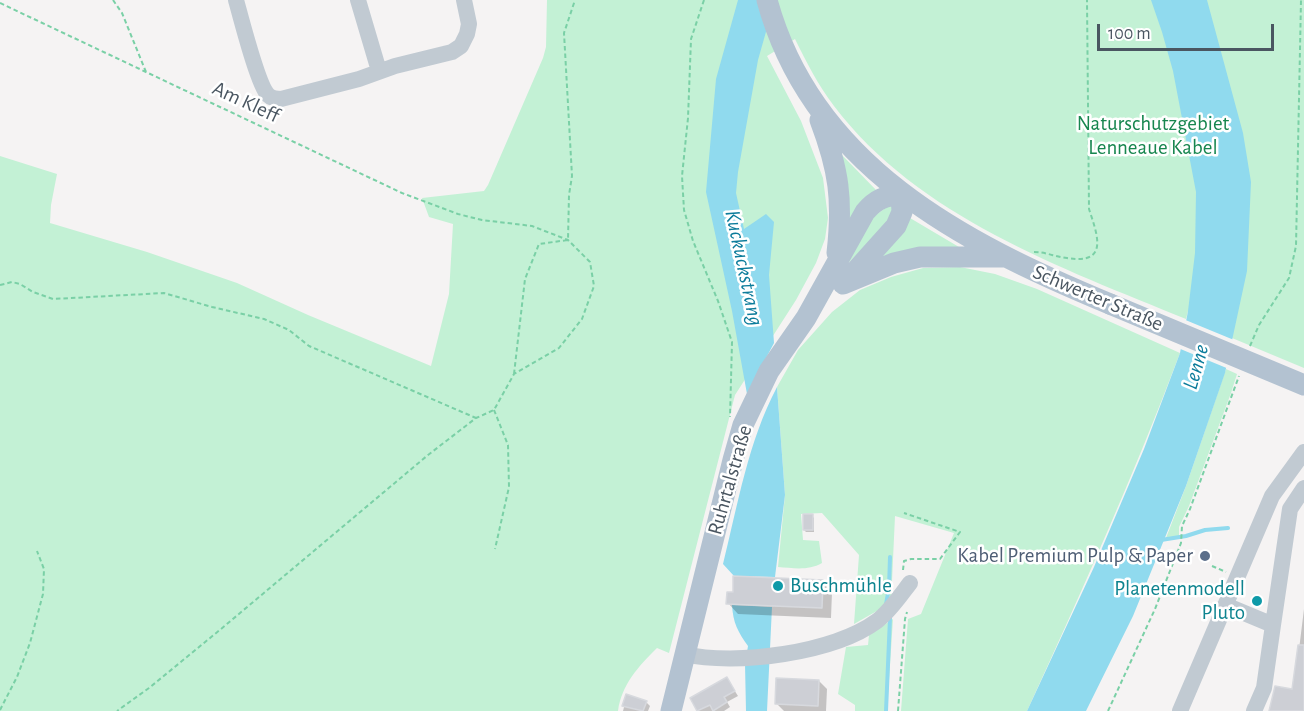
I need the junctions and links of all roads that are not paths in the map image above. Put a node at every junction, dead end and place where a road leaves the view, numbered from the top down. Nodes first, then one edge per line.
1 (236, 0) edge
2 (358, 0) edge
3 (464, 0) edge
4 (767, 0) edge
5 (379, 71) junction
6 (812, 100) junction
7 (902, 194) junction
8 (1013, 261) junction
9 (836, 264) junction
10 (843, 284) junction
11 (806, 318) junction
12 (1304, 385) edge
13 (1304, 452) edge
14 (1304, 488) edge
15 (910, 583) dead end
16 (1225, 605) junction
17 (1274, 625) junction
18 (684, 654) junction
19 (671, 711) edge
20 (1180, 711) edge
21 (1254, 711) edge

1 - 5 street
2 - 5 street
3 - 5 street
4 - 6 main road
6 - 7 main road, Schwerter Straße
6 - 9 main road
7 - 8 main road, Schwerter Straße
7 - 9 main road, Ruhrtalstraße
7 - 10 main road, Ruhrtalstraße
8 - 10 main road
8 - 12 main road, Schwerter Straße, bridge
9 - 11 main road, Ruhrtalstraße
10 - 11 main road, Ruhrtalstraße
11 - 18 main road, Ruhrtalstraße
13 - 16 street
14 - 17 street
15 - 18 street
16 - 17 street
16 - 20 street
17 - 21 street
18 - 19 main road, Ruhrtalstraße

